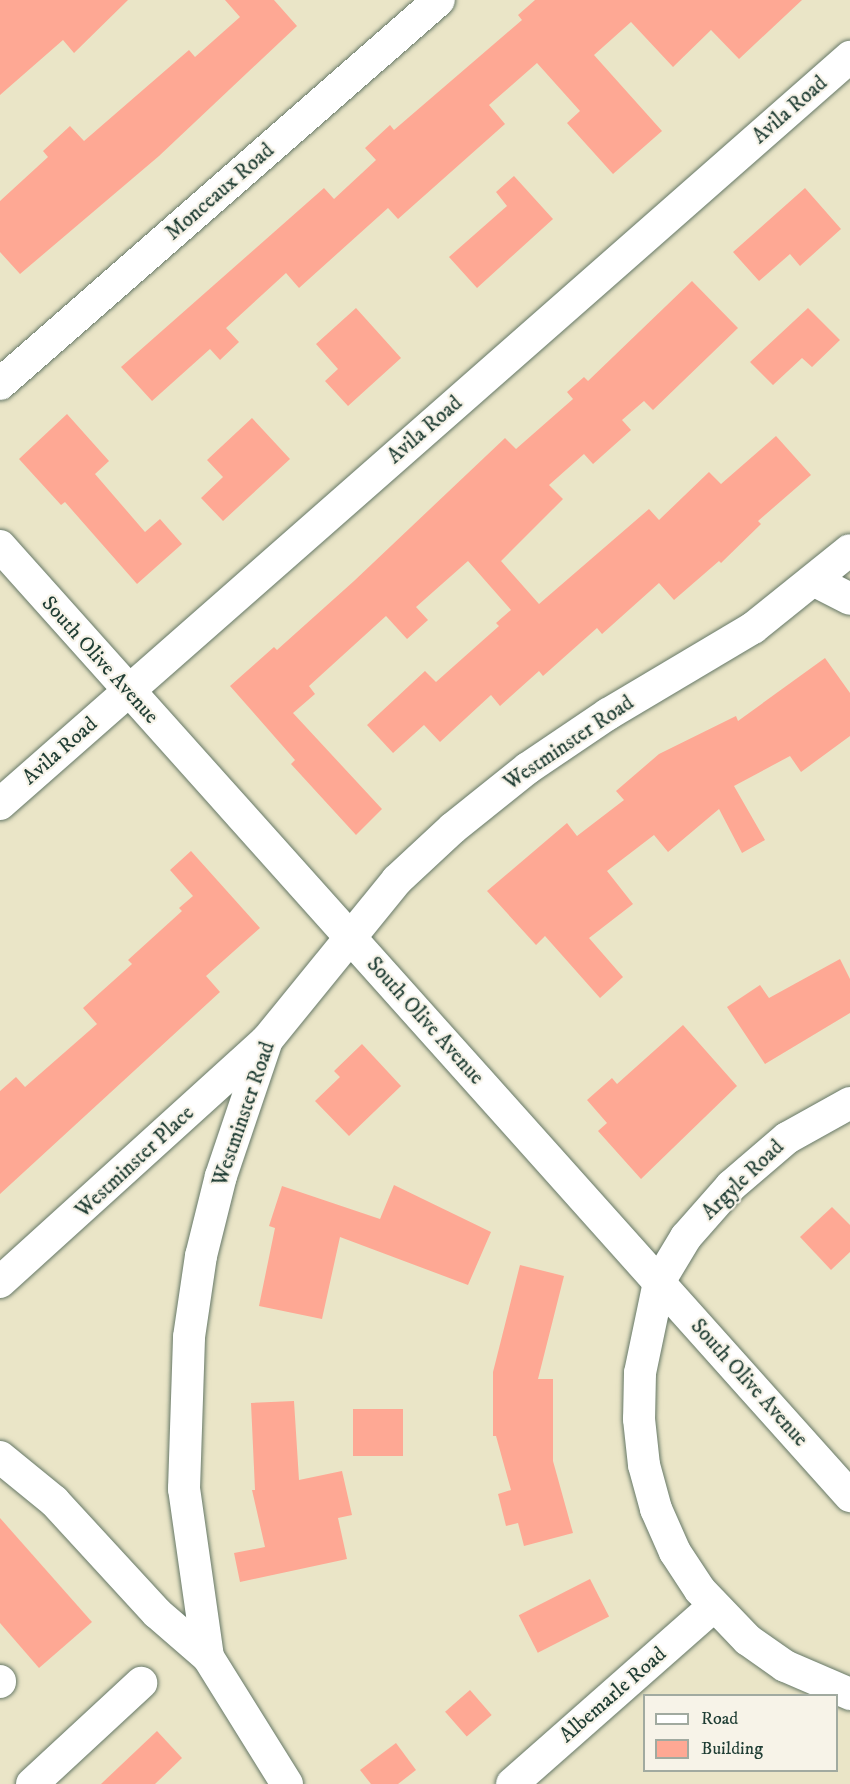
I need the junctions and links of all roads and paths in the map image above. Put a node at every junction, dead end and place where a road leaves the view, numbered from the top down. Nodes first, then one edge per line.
1 (439, 0) edge
2 (850, 57) edge
3 (0, 384) edge
4 (0, 546) edge
5 (850, 550) edge
6 (814, 581) junction
7 (850, 599) edge
8 (128, 691) junction
9 (0, 804) edge
10 (350, 937) junction
11 (267, 1040) junction
12 (850, 1103) edge
13 (0, 1282) edge
14 (659, 1282) junction
15 (0, 1457) edge
16 (850, 1496) edge
17 (714, 1606) junction
18 (208, 1657) junction
19 (141, 1683) dead end
20 (850, 1694) edge
21 (32, 1784) edge
22 (287, 1784) edge
23 (512, 1784) edge

1 - 3 street, Monceaux Road
2 - 8 street, Avila Road
4 - 8 street, South Olive Avenue
5 - 6 street, Westminster Road
6 - 7 street
6 - 10 street, Westminster Road
8 - 9 street, Avila Road
8 - 10 street, South Olive Avenue
10 - 11 street, Westminster Road
10 - 14 street, South Olive Avenue
11 - 13 street, Westminster Place
11 - 18 street, Westminster Road
12 - 14 street, Argyle Road
14 - 16 street, South Olive Avenue
14 - 17 street, Argyle Road
15 - 18 street
17 - 20 street, Argyle Road
17 - 23 street, Albemarle Road
18 - 22 street, Westminster Road
19 - 21 street

